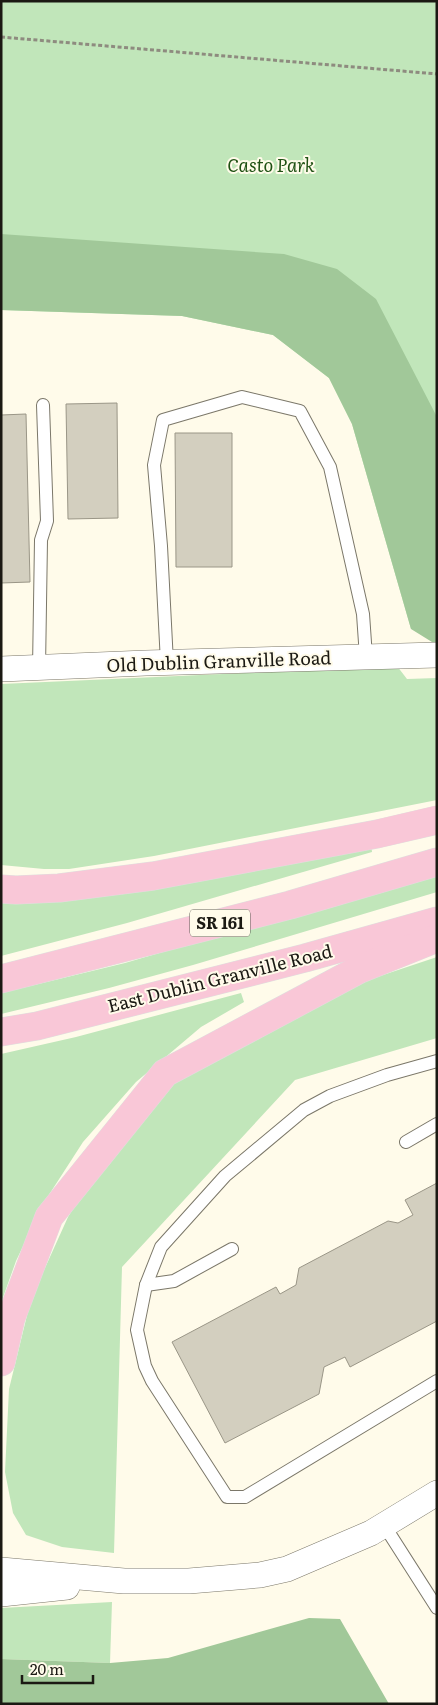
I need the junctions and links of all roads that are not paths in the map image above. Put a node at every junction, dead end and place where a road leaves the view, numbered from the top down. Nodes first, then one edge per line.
1 (43, 405) dead end
2 (437, 655) edge
3 (366, 657) junction
4 (166, 663) junction
5 (39, 668) junction
6 (1, 669) edge
7 (437, 820) edge
8 (437, 862) edge
9 (1, 888) edge
10 (437, 921) edge
11 (437, 938) edge
12 (1, 979) edge
13 (1, 1032) edge
14 (437, 1061) edge
15 (437, 1124) edge
16 (406, 1142) dead end
17 (232, 1248) dead end
18 (146, 1285) junction
19 (1, 1362) edge
20 (437, 1380) edge
21 (437, 1493) edge
22 (384, 1525) junction
23 (1, 1570) edge
24 (124, 1581) junction
25 (1, 1594) edge
26 (437, 1608) edge

1 - 5 lane
2 - 3 street, Old Dublin Granville Road
3 - 4 street, Old Dublin Granville Road
3 - 4 lane
4 - 5 street, Old Dublin Granville Road
5 - 6 street, Old Dublin Granville Road
7 - 9 main road
8 - 12 main road, SR 161
10 - 13 main road, East Dublin Granville Road
11 - 19 main road
14 - 18 lane
15 - 16 lane
17 - 18 lane
18 - 20 lane
21 - 22 street
22 - 24 street
22 - 26 lane
23 - 24 street
24 - 25 street

